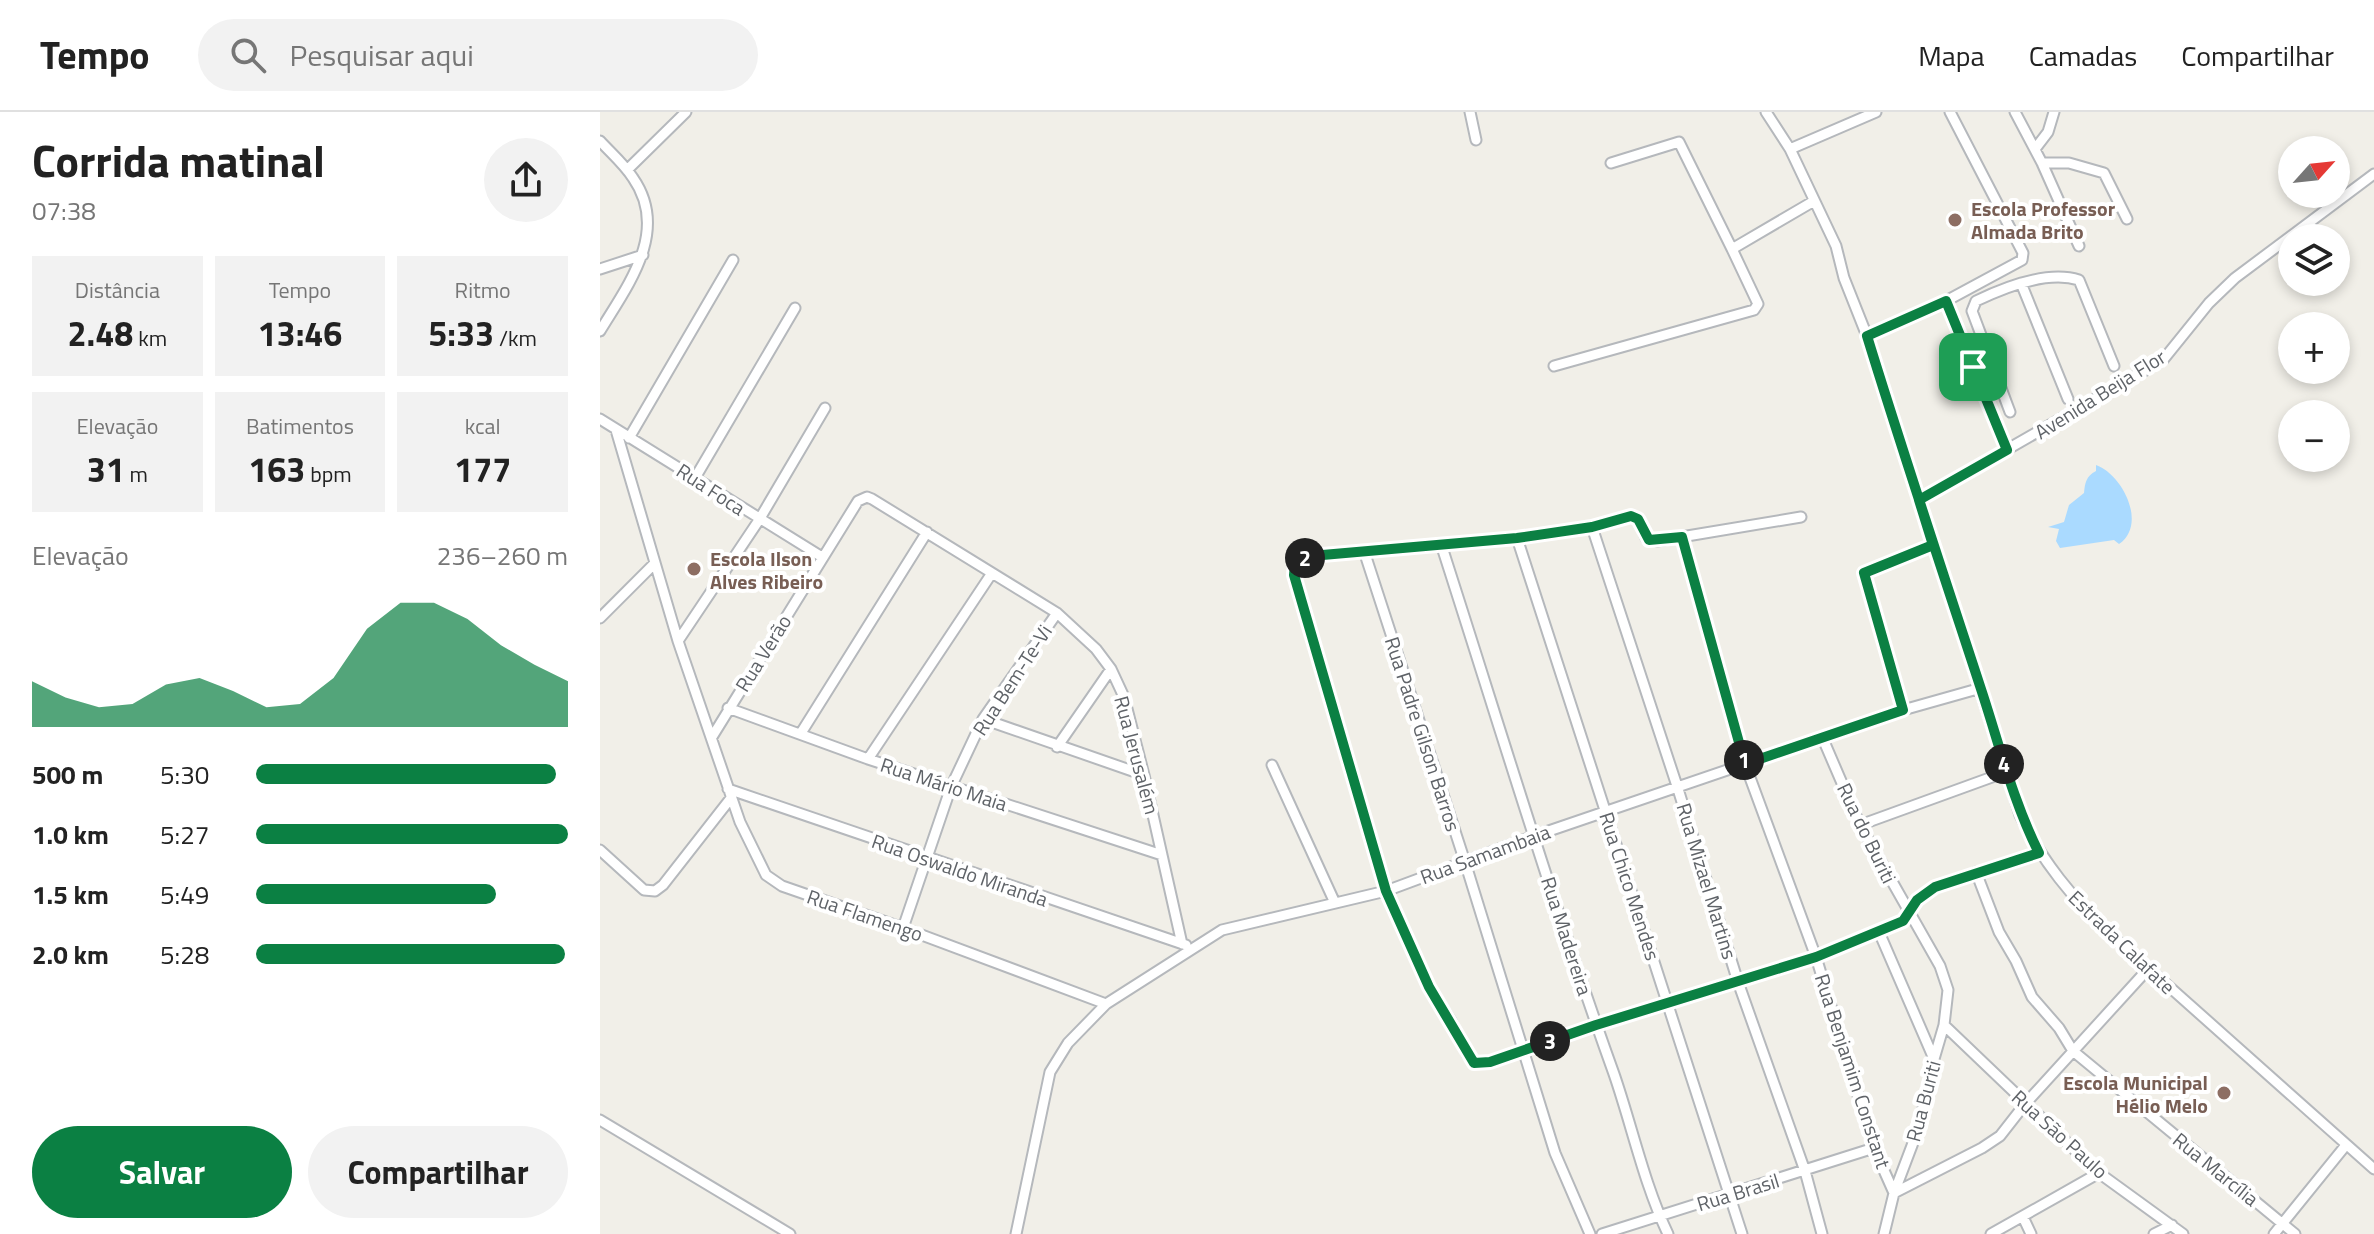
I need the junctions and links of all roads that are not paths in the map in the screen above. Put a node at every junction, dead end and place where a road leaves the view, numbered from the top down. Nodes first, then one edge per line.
1 (686, 112) edge
2 (1470, 112) edge
3 (1766, 112) edge
4 (1876, 112) edge
5 (1950, 112) edge
6 (2015, 112) edge
7 (2054, 112) edge
8 (1476, 140) dead end
9 (600, 141) edge
10 (1790, 149) junction
11 (2035, 149) junction
12 (1611, 163) dead end
13 (2042, 163) junction
14 (627, 170) junction
15 (2374, 174) edge
16 (1814, 201) junction
17 (2127, 219) dead end
18 (2079, 246) dead end
19 (1732, 249) junction
20 (643, 255) junction
21 (733, 260) dead end
22 (600, 269) edge
23 (2021, 283) junction
24 (1946, 301) junction
25 (795, 308) dead end
26 (600, 331) edge
27 (1867, 336) junction
28 (1991, 361) junction
29 (1554, 366) dead end
30 (2114, 366) dead end
31 (1973, 367) junction
32 (2068, 399) dead end
33 (825, 408) dead end
34 (2010, 412) dead end
35 (600, 419) edge
36 (600, 428) edge
37 (613, 429) junction
38 (629, 438) junction
39 (2007, 450) junction
40 (695, 478) junction
41 (872, 499) joint
42 (1919, 500) junction
43 (1801, 517) dead end
44 (759, 520) junction
45 (1592, 527) junction
46 (927, 532) junction
47 (1682, 537) junction
48 (1517, 538) junction
49 (1441, 544) junction
50 (1933, 545) junction
51 (1364, 551) junction
52 (822, 557) junction
53 (654, 564) junction
54 (992, 573) junction
55 (1057, 613) junction
56 (600, 618) edge
57 (678, 641) junction
58 (1111, 669) junction
59 (1981, 688) junction
60 (728, 708) junction
61 (1903, 710) junction
62 (983, 719) junction
63 (801, 733) junction
64 (712, 737) junction
65 (1823, 739) junction
66 (1057, 747) junction
67 (868, 759) junction
68 (1745, 764) junction
69 (1272, 765) dead end
70 (2006, 772) junction
71 (1144, 775) junction
72 (951, 787) junction
73 (1678, 789) junction
74 (730, 794) junction
75 (1606, 812) junction
76 (1860, 825) junction
77 (1534, 836) junction
78 (600, 850) edge
79 (2039, 853) junction
80 (1162, 855) junction
81 (926, 859) junction
82 (1465, 862) junction
83 (1976, 872) junction
84 (1386, 891) junction
85 (1335, 903) junction
86 (1908, 912) junction
87 (903, 928) junction
88 (1879, 932) junction
89 (1182, 944) junction
90 (1193, 948) junction
91 (1816, 957) junction
92 (1940, 966) joint
93 (2148, 969) junction
94 (1738, 982) junction
95 (1106, 1004) junction
96 (1668, 1004) junction
97 (1596, 1025) junction
98 (1944, 1025) junction
99 (1524, 1050) junction
100 (2073, 1051) junction
101 (1934, 1059) junction
102 (2025, 1104) junction
103 (600, 1120) edge
104 (2346, 1145) junction
105 (1874, 1148) junction
106 (2374, 1169) edge
107 (1805, 1171) junction
108 (2099, 1173) junction
109 (1894, 1193) junction
110 (1730, 1195) junction
111 (1659, 1216) junction
112 (2023, 1217) junction
113 (2283, 1224) junction
114 (2172, 1225) junction
115 (790, 1234) edge
116 (1016, 1234) edge
117 (1590, 1234) edge
118 (1602, 1234) edge
119 (1668, 1234) edge
120 (1742, 1234) edge
121 (1822, 1234) edge
122 (1884, 1234) edge
123 (1991, 1234) edge
124 (2031, 1234) edge
125 (2154, 1234) edge
126 (2183, 1234) edge
127 (2274, 1234) edge
128 (2295, 1234) edge

1 - 14 street
2 - 8 street
3 - 10 street, Estrada Calafate
4 - 10 street
5 - 24 street
6 - 11 street
7 - 11 street
9 - 14 street
10 - 16 street, Estrada Calafate
11 - 13 street
12 - 19 street
13 - 17 street
13 - 18 street
14 - 20 street
15 - 39 street, Avenida Beija Flor
16 - 19 street
16 - 27 street, Estrada Calafate
19 - 29 street
20 - 22 street
20 - 26 street
21 - 38 street
23 - 28 street
23 - 30 street
23 - 32 street
24 - 27 street
24 - 31 street
25 - 40 street
27 - 42 street, Estrada Calafate
28 - 31 street
28 - 34 street
31 - 39 street
33 - 44 street
35 - 37 street, Rua Foca
36 - 37 street
37 - 38 street, Rua Foca
37 - 53 street, Rua Flamengo
38 - 40 street, Rua Foca
39 - 42 street, Avenida Beija Flor
40 - 44 street, Rua Foca
41 - 46 street, Rua Jerusalém
41 - 52 street, Rua Verão
42 - 50 street, Estrada Calafate
43 - 47 street
44 - 52 street, Rua Foca
44 - 57 street
45 - 47 street
45 - 48 street
45 - 73 street, Rua Mizael Martins
46 - 54 street, Rua Jerusalém
46 - 63 street
47 - 68 street, Rua Benjamim Constant
48 - 49 street
48 - 75 street, Rua Chico Mendes
49 - 51 street
49 - 77 street, Rua Madereira
50 - 59 street, Estrada Calafate
50 - 61 street
51 - 82 street, Rua Padre Gilson Barros
51 - 84 street
52 - 60 street, Rua Verão
53 - 56 street
53 - 57 street, Rua Flamengo
54 - 55 street, Rua Jerusalém
54 - 67 street
55 - 58 street, Rua Jerusalém
55 - 62 street, Rua Bem-Te-Vi
57 - 64 street, Rua Flamengo
58 - 66 street
58 - 71 street, Rua Jerusalém
59 - 61 street, Rua Samambaia
59 - 70 street, Estrada Calafate
60 - 63 street, Rua Mário Maia
60 - 64 street, Rua Verão
61 - 65 street, Rua Samambaia
62 - 66 street
62 - 72 street, Rua Bem-Te-Vi
63 - 67 street, Rua Mário Maia
64 - 74 street, Rua Flamengo
65 - 68 street, Rua Samambaia
65 - 76 street, Rua do Buriti
66 - 71 street
67 - 72 street, Rua Mário Maia
68 - 73 street, Rua Samambaia
68 - 91 street, Rua Benjamim Constant
69 - 85 street
70 - 76 street
70 - 79 street, Estrada Calafate
71 - 80 street, Rua Jerusalém
72 - 80 street, Rua Mário Maia
72 - 81 street, Rua Bem-Te-Vi
73 - 75 street, Rua Samambaia
73 - 94 street, Rua Mizael Martins
74 - 78 street
74 - 81 street, Rua Oswaldo Miranda
74 - 87 street, Rua Flamengo
75 - 77 street, Rua Samambaia
75 - 96 street, Rua Chico Mendes
76 - 86 street, Rua do Buriti
77 - 82 street, Rua Samambaia
77 - 97 street, Rua Madereira
79 - 83 street
79 - 93 street, Estrada Calafate
80 - 89 street, Rua Jerusalém
81 - 87 street, Rua Bem-Te-Vi
81 - 89 street, Rua Oswaldo Miranda
82 - 84 street, Rua Samambaia
82 - 99 street, Rua Padre Gilson Barros
83 - 86 street
83 - 100 street, Rua Marcília
84 - 85 street, Rua Samambaia
84 - 99 street
85 - 90 street, Rua Samambaia
86 - 88 street
86 - 92 street, Rua do Buriti
87 - 95 street, Rua Flamengo
88 - 91 street
88 - 101 street
89 - 90 street, Rua Oswaldo Miranda
90 - 95 street, Rua Samambaia
91 - 94 street
91 - 105 street, Rua Benjamim Constant
92 - 98 street, Rua Buriti
93 - 100 street
93 - 104 street, Estrada Calafate
94 - 96 street
94 - 107 street, Rua Mizael Martins
95 - 116 street, Rua Samambaia
96 - 97 street
96 - 110 street, Rua Chico Mendes
97 - 99 street
97 - 111 street, Rua Madereira
98 - 101 street, Rua Buriti
98 - 102 street, Rua São Paulo
99 - 117 street, Rua Padre Gilson Barros
100 - 102 street
100 - 113 street, Rua Marcília
101 - 109 street, Rua Buriti
102 - 108 street, Rua São Paulo
102 - 109 street
103 - 115 street
104 - 106 street, Estrada Calafate
104 - 113 street
105 - 107 street, Rua Brasil
105 - 109 street, Rua Benjamim Constant
107 - 110 street, Rua Brasil
107 - 121 street, Rua Mizael Martins
108 - 112 street
108 - 114 street, Rua São Paulo
109 - 122 street, Rua Buriti
110 - 111 street, Rua Brasil
110 - 120 street, Rua Chico Mendes
111 - 118 street, Rua Brasil
111 - 119 street, Rua Madereira
112 - 123 street
112 - 124 street
113 - 127 street
113 - 128 street, Rua Marcília
114 - 125 street
114 - 126 street, Rua São Paulo

